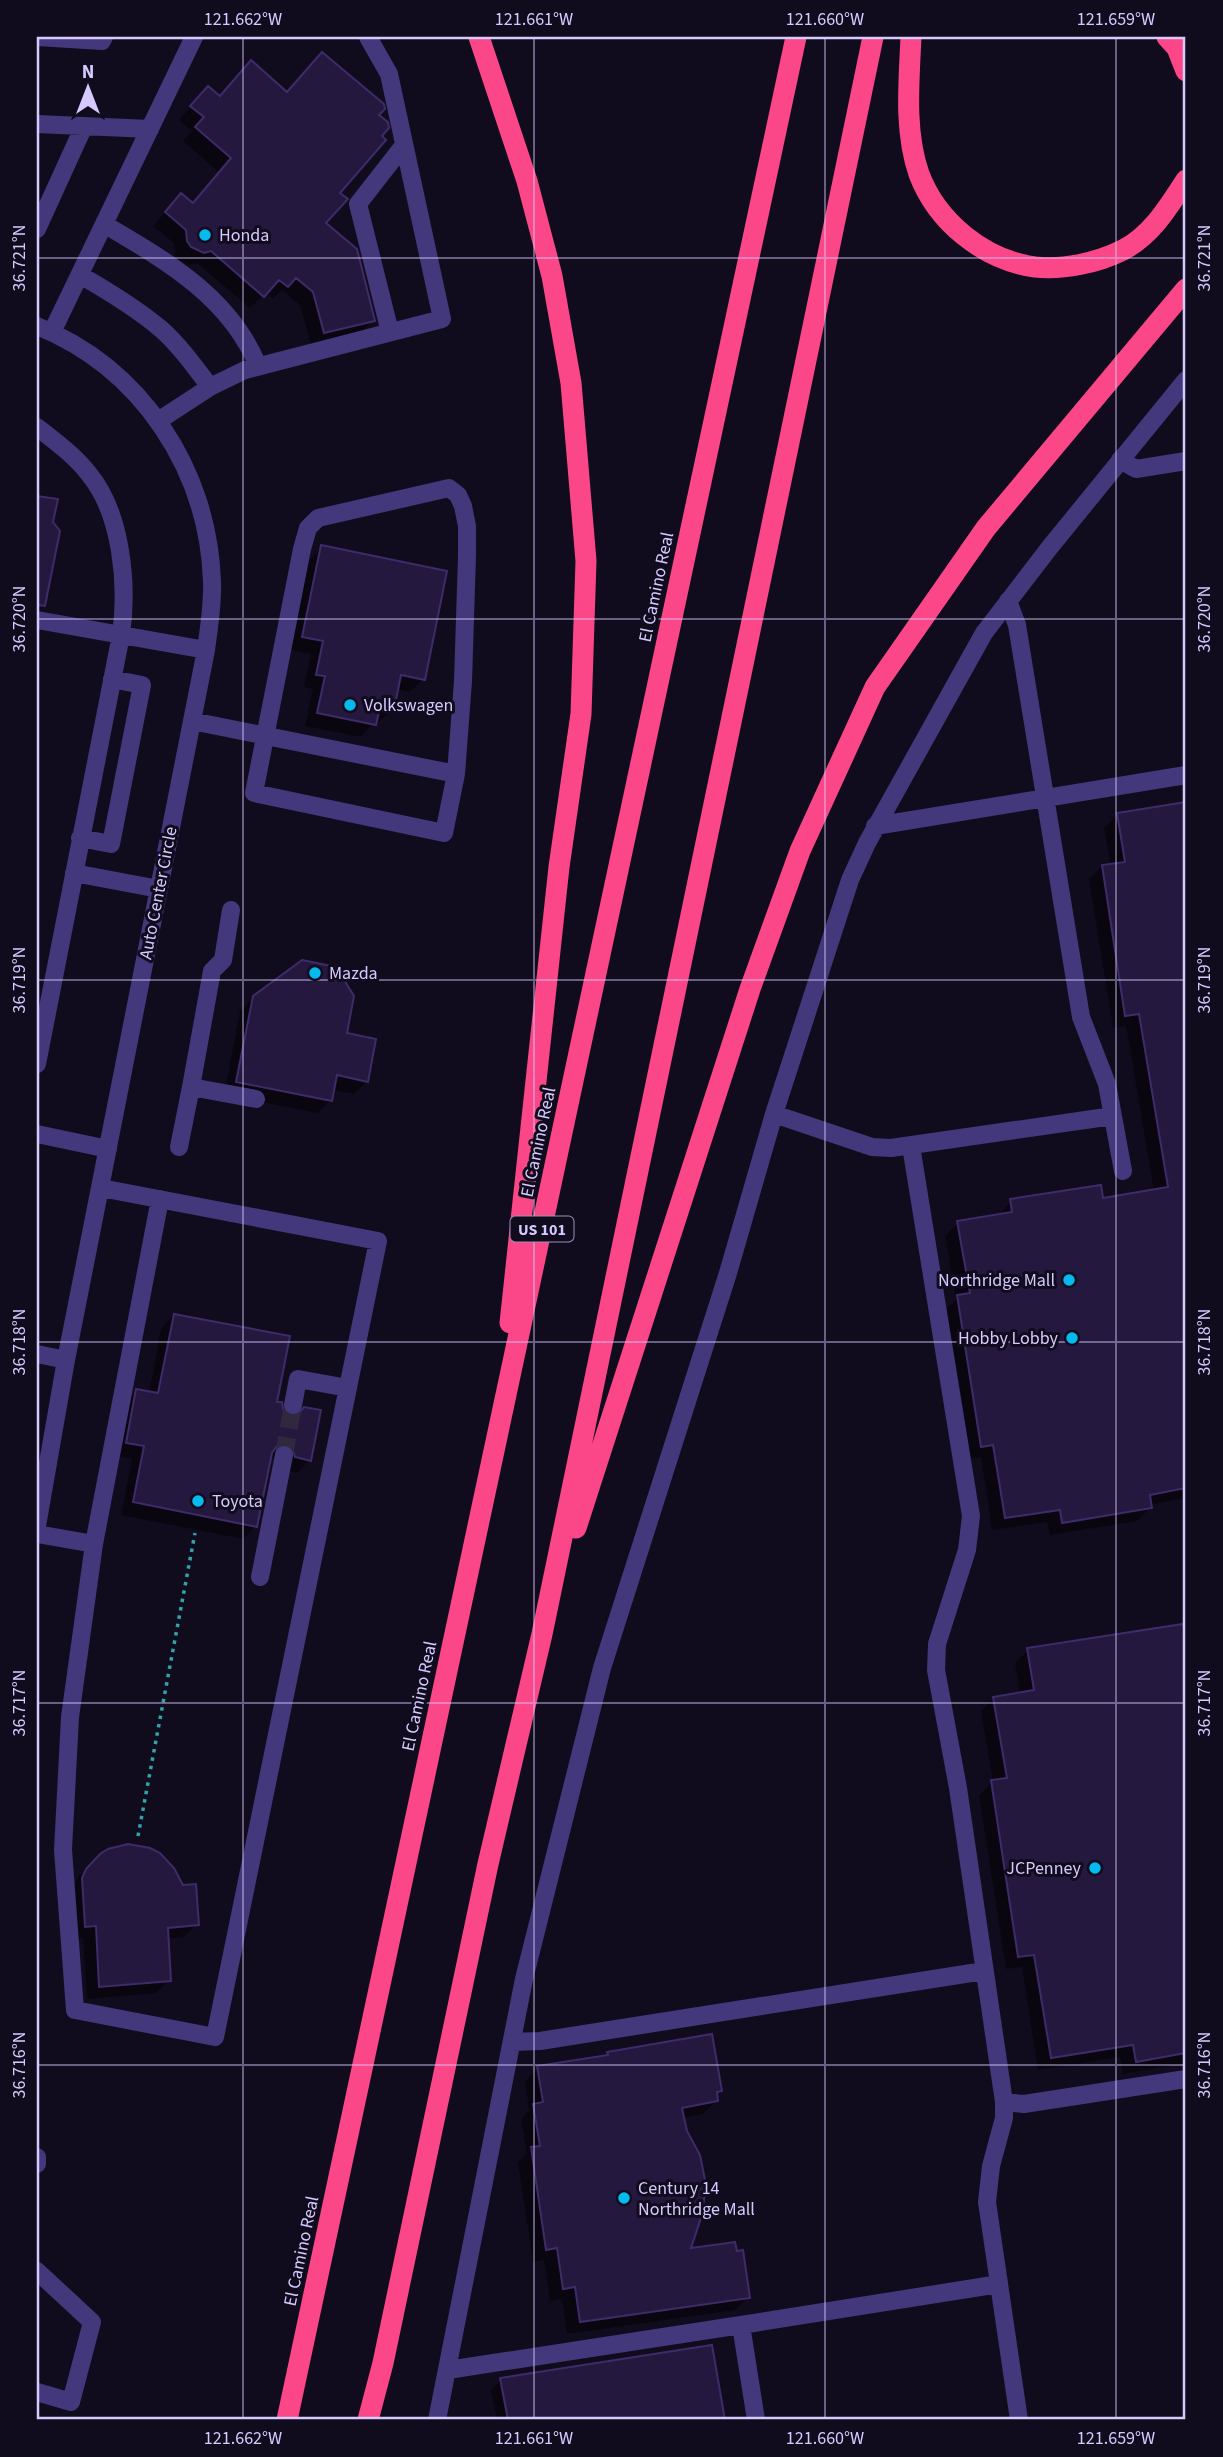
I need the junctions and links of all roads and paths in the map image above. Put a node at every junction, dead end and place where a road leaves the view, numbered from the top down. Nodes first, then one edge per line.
1 (37, 37) edge
2 (104, 37) edge
3 (194, 37) edge
4 (368, 37) edge
5 (479, 37) edge
6 (796, 37) edge
7 (873, 37) edge
8 (911, 37) edge
9 (1167, 37) edge
10 (1186, 71) edge
11 (37, 124) edge
12 (84, 126) junction
13 (150, 129) junction
14 (404, 145) junction
15 (1186, 180) edge
16 (104, 224) junction
17 (37, 229) edge
18 (80, 275) junction
19 (1186, 289) edge
20 (44, 329) edge
21 (390, 332) junction
22 (258, 366) junction
23 (1186, 380) edge
24 (210, 387) junction
25 (158, 421) junction
26 (37, 427) edge
27 (1120, 460) junction
28 (1186, 461) edge
29 (1008, 601) junction
30 (37, 620) edge
31 (121, 635) junction
32 (206, 650) junction
33 (112, 679) junction
34 (192, 721) junction
35 (266, 735) junction
36 (456, 774) junction
37 (1186, 775) edge
38 (1047, 798) junction
39 (875, 826) junction
40 (80, 838) junction
41 (74, 873) junction
42 (159, 889) junction
43 (231, 910) dead end
44 (37, 1063) edge
45 (191, 1087) junction
46 (257, 1098) dead end
47 (774, 1114) junction
48 (1113, 1115) junction
49 (37, 1135) edge
50 (911, 1146) junction
51 (179, 1147) dead end
52 (108, 1149) junction
53 (1123, 1171) dead end
54 (101, 1188) junction
55 (160, 1199) junction
56 (37, 1354) edge
57 (66, 1360) junction
58 (348, 1388) junction
59 (293, 1405) tunnel mouth
60 (498, 1438) junction
61 (284, 1455) tunnel mouth
62 (37, 1526) edge
63 (195, 1533) dead end
64 (37, 1534) edge
65 (94, 1545) junction
66 (260, 1577) dead end
67 (542, 1634) junction
68 (138, 1836) dead end
69 (984, 1970) junction
70 (512, 2042) junction
71 (1186, 2079) edge
72 (1004, 2102) junction
73 (37, 2157) edge
74 (37, 2164) edge
75 (37, 2271) edge
76 (999, 2284) junction
77 (741, 2325) junction
78 (448, 2370) junction
79 (37, 2392) edge
80 (287, 2420) edge
81 (368, 2420) edge
82 (437, 2420) edge
83 (756, 2420) edge
84 (1019, 2420) edge

1 - 2 street
3 - 13 street
4 - 14 street
5 - 60 highway
6 - 60 highway, El Camino Real / US 101
7 - 67 highway
8 - 15 highway
9 - 10 highway
11 - 12 street
12 - 13 street
12 - 17 street
13 - 16 street
14 - 21 street
14 - 21 street
16 - 18 street
16 - 22 street
18 - 20 street
18 - 24 street
19 - 67 highway
20 - 25 street, Auto Center Circle
21 - 22 street
22 - 24 street
23 - 27 street
24 - 25 street
25 - 32 street, Auto Center Circle
26 - 31 street
27 - 28 street
27 - 29 street
29 - 38 street
29 - 39 street
30 - 31 street
31 - 32 street
31 - 33 street
32 - 34 street, Auto Center Circle
33 - 40 street
33 - 40 street
34 - 35 street
34 - 42 street, Auto Center Circle
35 - 36 street
35 - 36 street
35 - 36 street
37 - 38 street
38 - 39 street
38 - 48 street
39 - 47 street
40 - 41 street
41 - 42 street
41 - 44 street
42 - 52 street, Auto Center Circle
43 - 45 street
45 - 46 street
45 - 51 street
47 - 50 street
47 - 70 street
48 - 50 street
48 - 53 street
49 - 52 street
50 - 69 street
52 - 54 street, Auto Center Circle
54 - 55 street
54 - 57 street, Auto Center Circle
55 - 58 street
55 - 65 street
56 - 57 street
57 - 62 street, Auto Center Circle
58 - 59 street
58 - 65 street
60 - 80 highway, El Camino Real / US 101
61 - 66 street
63 - 68 path
64 - 65 street
67 - 81 highway
69 - 70 street
69 - 72 street
70 - 78 street
71 - 72 street
72 - 76 street
73 - 74 street
75 - 79 street
76 - 77 street
76 - 84 street
77 - 78 street
77 - 83 street
78 - 82 street

